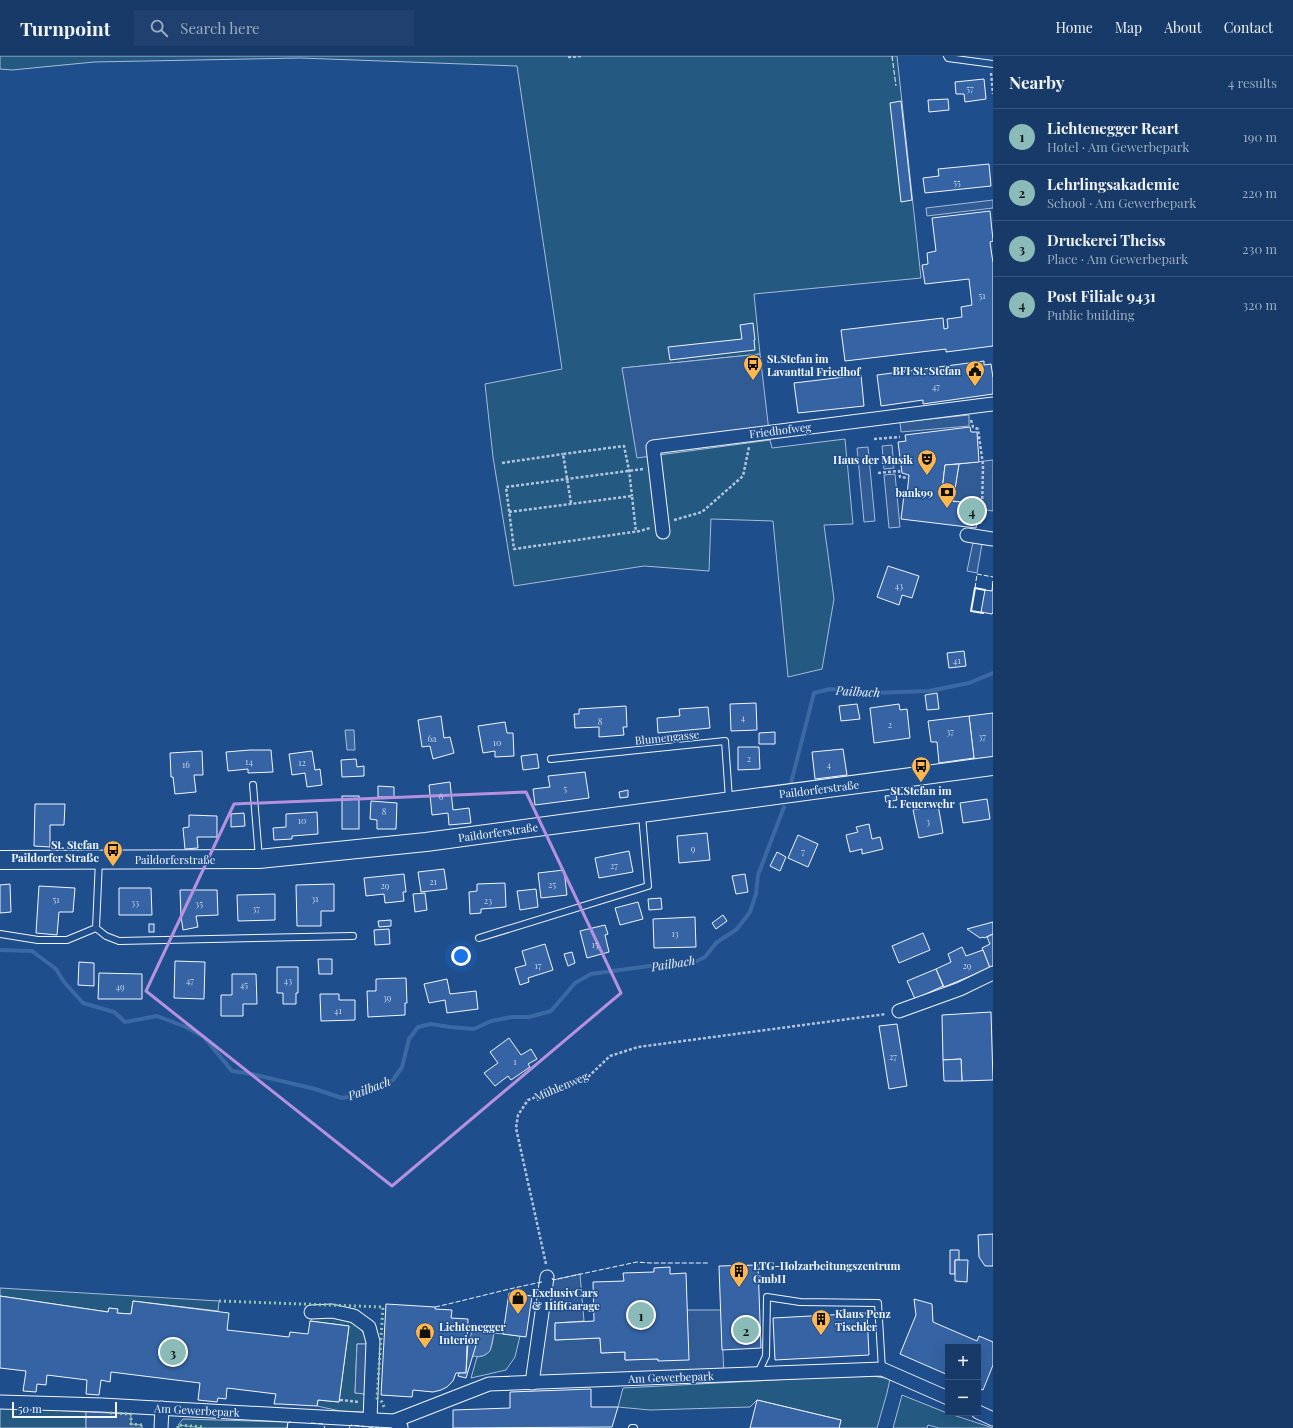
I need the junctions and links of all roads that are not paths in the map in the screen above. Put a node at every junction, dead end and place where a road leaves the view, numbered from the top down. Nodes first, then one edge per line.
1 (947, 56) edge
2 (993, 64) edge
3 (993, 404) edge
4 (662, 528) road end
5 (967, 535) dead end
6 (993, 539) edge
7 (551, 759) dead end
8 (993, 766) edge
9 (253, 785) dead end
10 (730, 801) junction
11 (642, 813) junction
12 (259, 859) junction
13 (0, 860) edge
14 (99, 860) junction
15 (96, 928) junction
16 (0, 934) edge
17 (353, 936) dead end
18 (479, 938) dead end
19 (993, 973) edge
20 (899, 1011) road end
21 (547, 1276) road end
22 (311, 1312) dead end
23 (882, 1368) junction
24 (758, 1373) junction
25 (532, 1383) junction
26 (945, 1397) edge
27 (0, 1402) edge
28 (162, 1408) junction
29 (981, 1413) edge
30 (993, 1419) edge
31 (370, 1420) junction
32 (398, 1425) edge
33 (161, 1428) edge

1 - 2 lane
3 - 4 street, Friedhofweg
5 - 6 street
7 - 10 lane, Blumengasse
8 - 10 street, Paildorferstraße
9 - 12 lane
10 - 11 street, Paildorferstraße
11 - 12 street, Paildorferstraße
11 - 18 lane
12 - 14 street, Paildorferstraße
13 - 14 street, Paildorferstraße
14 - 15 lane
15 - 16 lane
15 - 17 lane
19 - 20 street
21 - 25 street
22 - 31 street
23 - 24 street, Am Gewerbepark
23 - 24 lane
23 - 26 street, Am Gewerbepark
24 - 25 street, Am Gewerbepark
25 - 32 street, Am Gewerbepark
27 - 28 street, Am Gewerbepark
28 - 31 street, Am Gewerbepark
28 - 33 street
29 - 30 street
31 - 32 street, Am Gewerbepark

